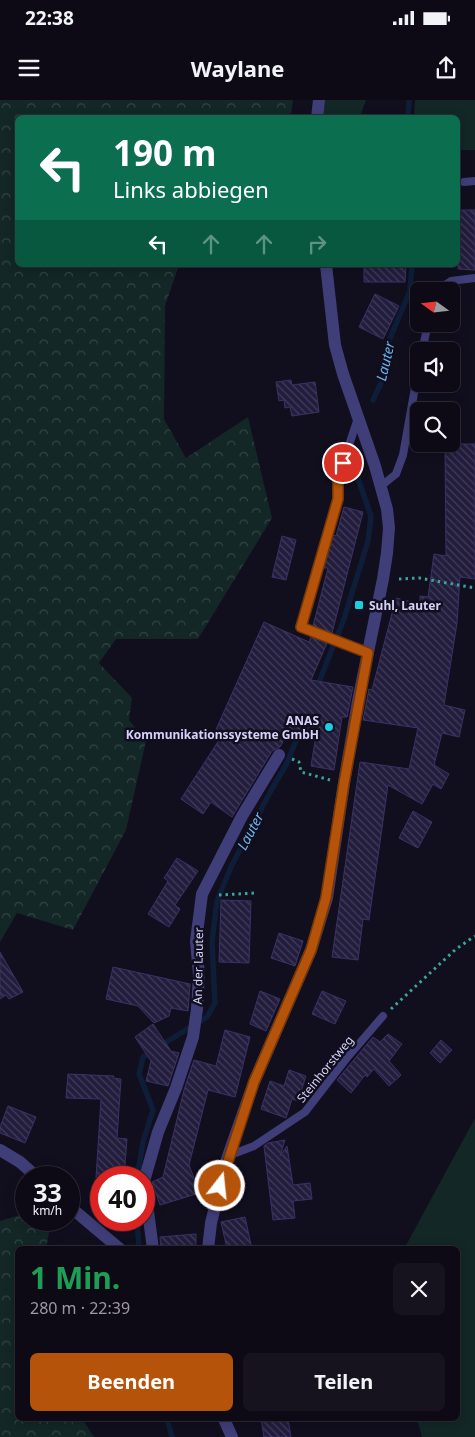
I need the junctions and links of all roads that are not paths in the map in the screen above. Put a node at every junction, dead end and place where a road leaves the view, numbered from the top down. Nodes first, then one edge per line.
1 (318, 100) edge
2 (317, 115) edge
3 (475, 181) edge
4 (464, 182) dead end
5 (326, 267) edge
6 (475, 278) edge
7 (450, 282) edge
8 (414, 392) edge
9 (358, 418) junction
10 (381, 486) junction
11 (368, 653) junction
12 (280, 755) dead end
13 (383, 1016) road end
14 (0, 1150) edge
15 (227, 1159) junction
16 (24, 1166) edge
17 (80, 1215) edge
18 (116, 1246) edge
19 (154, 1246) edge
20 (208, 1246) edge
21 (225, 1421) edge
22 (232, 1437) edge

1 - 2 street
3 - 4 lane
5 - 9 street
6 - 7 lane
8 - 10 lane
9 - 10 street
9 - 11 lane
10 - 11 street
11 - 15 street
12 - 19 street, An der Lauter
13 - 15 lane, Steinhorstweg
14 - 16 street
15 - 20 street
17 - 18 street
21 - 22 street

